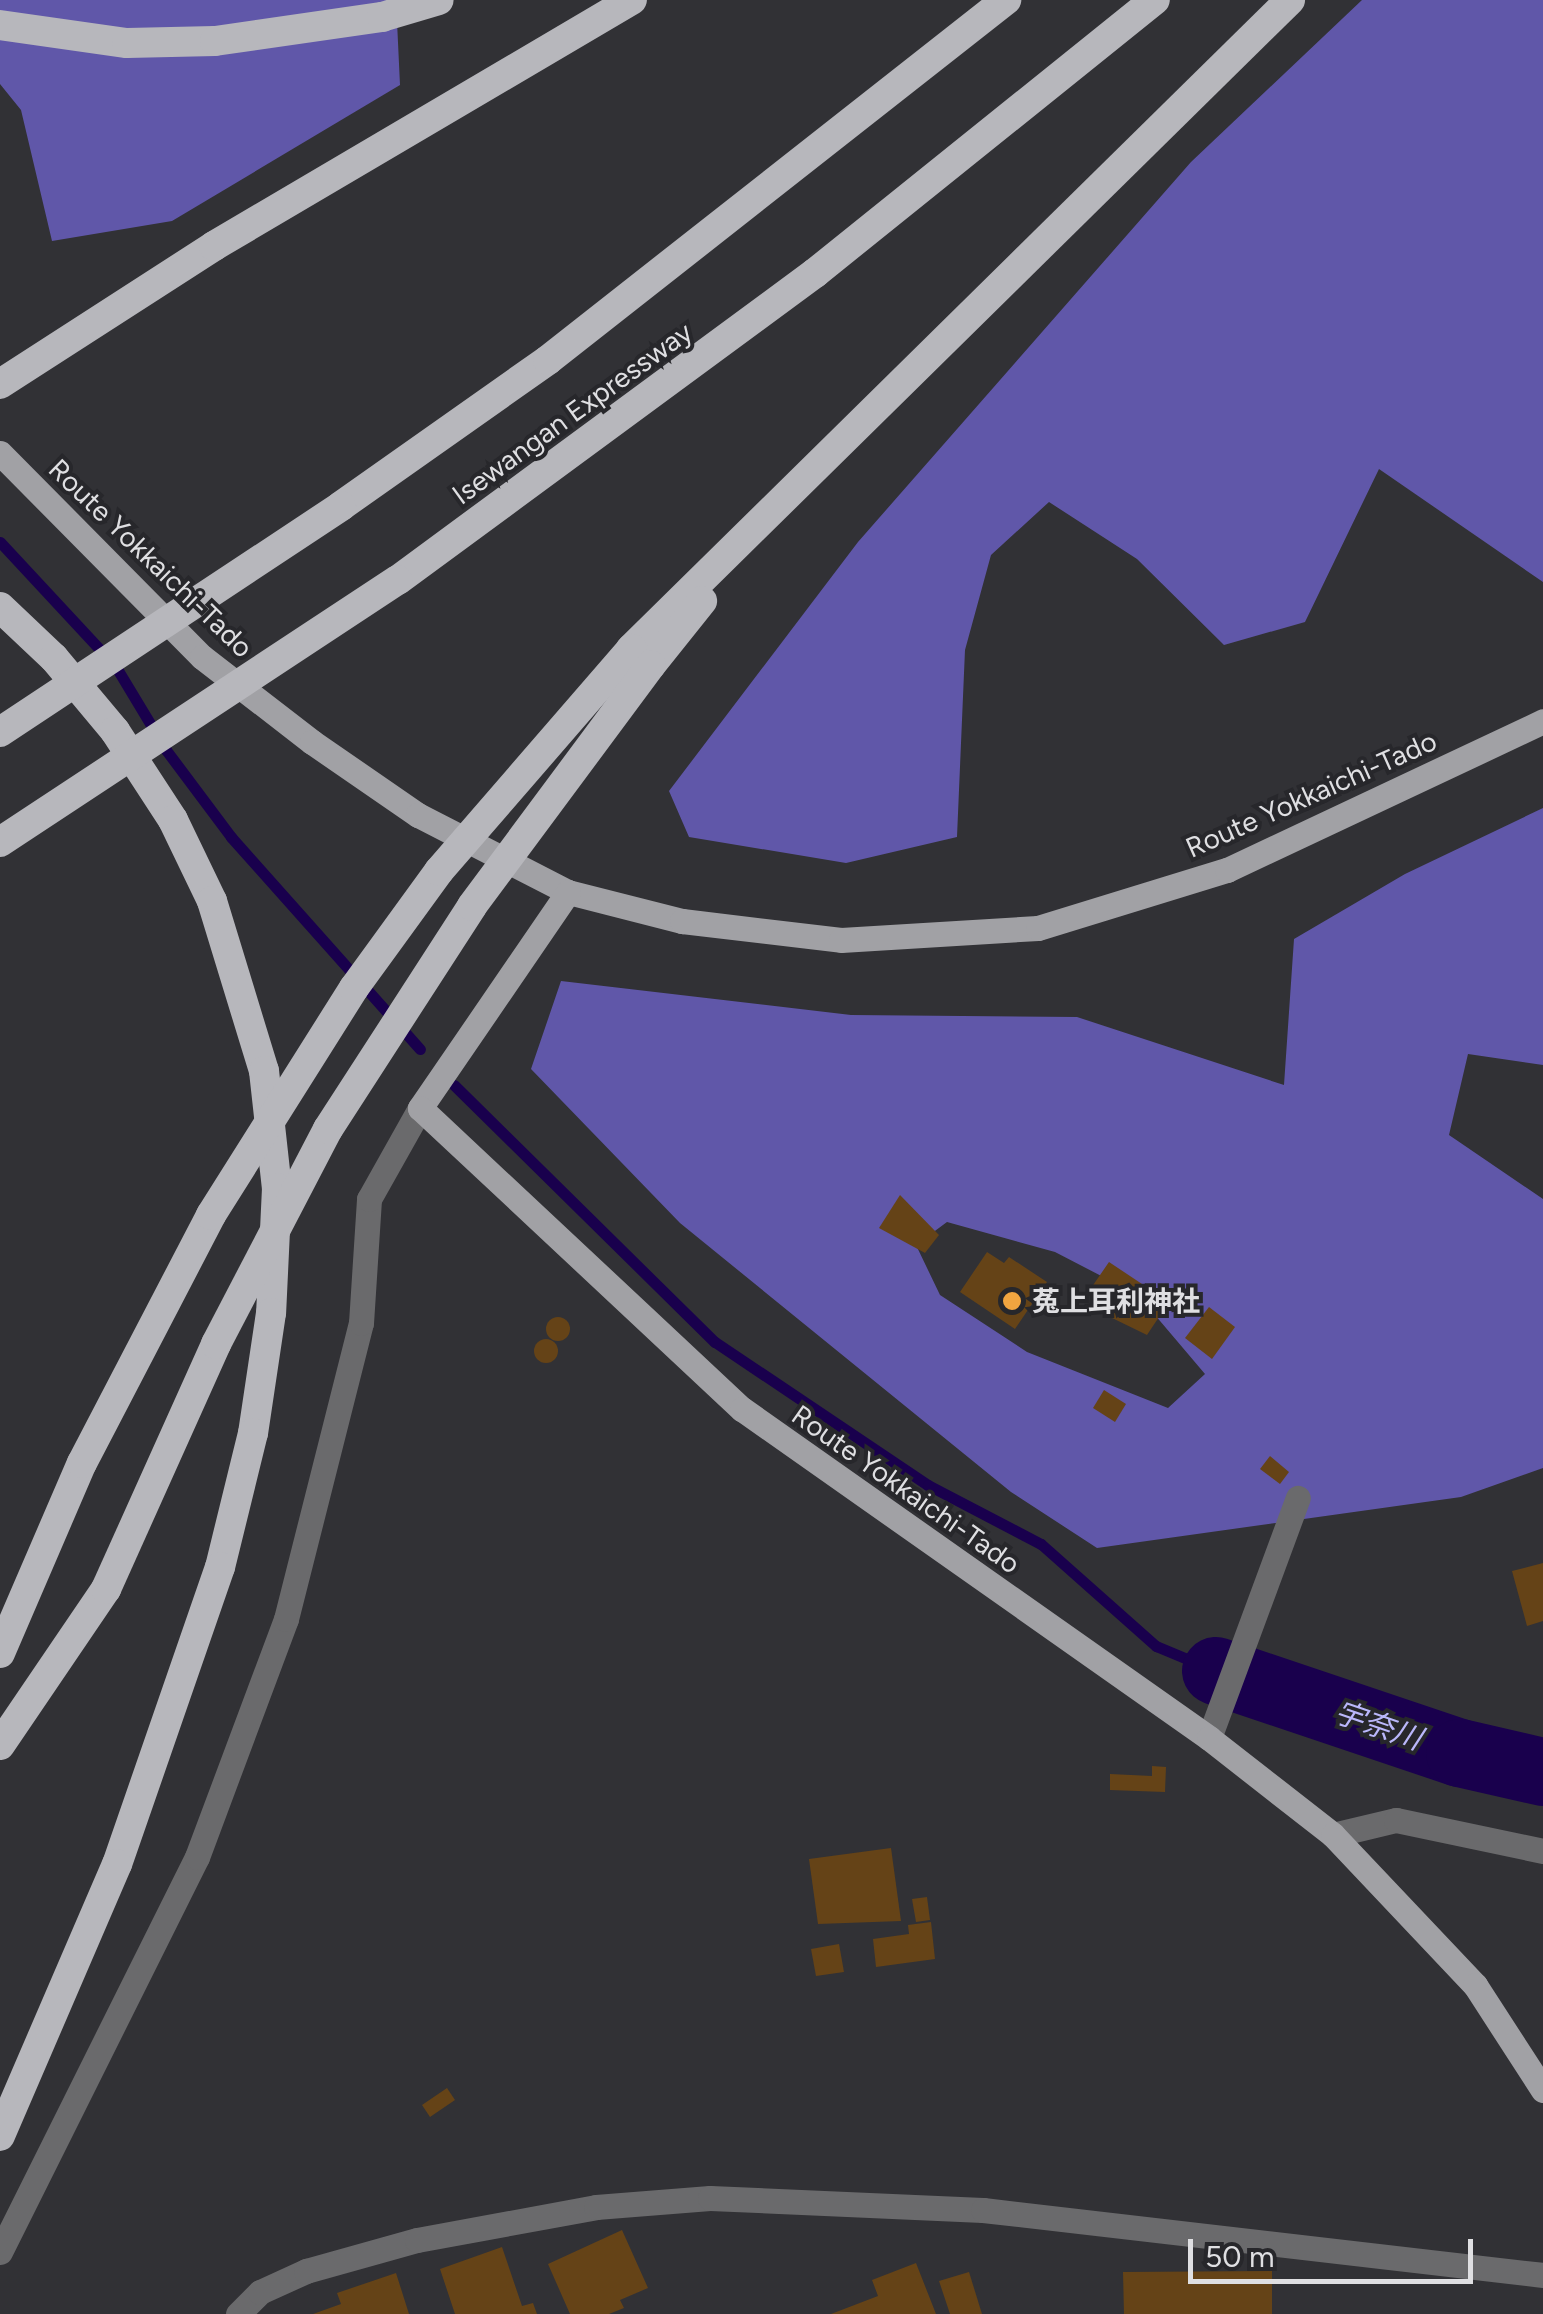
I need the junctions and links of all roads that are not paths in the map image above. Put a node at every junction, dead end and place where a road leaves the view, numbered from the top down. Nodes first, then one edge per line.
1 (439, 0) edge
2 (632, 0) edge
3 (1006, 0) edge
4 (1155, 0) edge
5 (1290, 0) edge
6 (0, 25) edge
7 (0, 384) edge
8 (0, 453) edge
9 (0, 607) edge
10 (641, 657) junction
11 (1543, 721) edge
12 (0, 732) edge
13 (0, 842) edge
14 (568, 892) junction
15 (420, 1108) junction
16 (1298, 1498) dead end
17 (0, 1653) edge
18 (1209, 1738) junction
19 (0, 1745) edge
20 (1333, 1835) junction
21 (1543, 1851) edge
22 (1543, 2090) edge
23 (0, 2136) edge
24 (0, 2252) edge
25 (1543, 2275) edge
26 (238, 2314) edge

1 - 6 highway
2 - 7 highway
3 - 12 highway, Isewangan Expressway, bridge
4 - 13 highway, Isewangan Expressway, bridge
5 - 10 highway
8 - 14 main road, Route Yokkaichi-Tado
9 - 23 highway, bridge
10 - 17 highway, bridge
10 - 19 highway, bridge
11 - 14 main road, Route Yokkaichi-Tado
14 - 15 main road
15 - 18 main road, Route Yokkaichi-Tado
15 - 24 street
16 - 18 street
18 - 20 main road, Route Yokkaichi-Tado
20 - 21 street
20 - 22 main road, Route Yokkaichi-Tado
25 - 26 street

